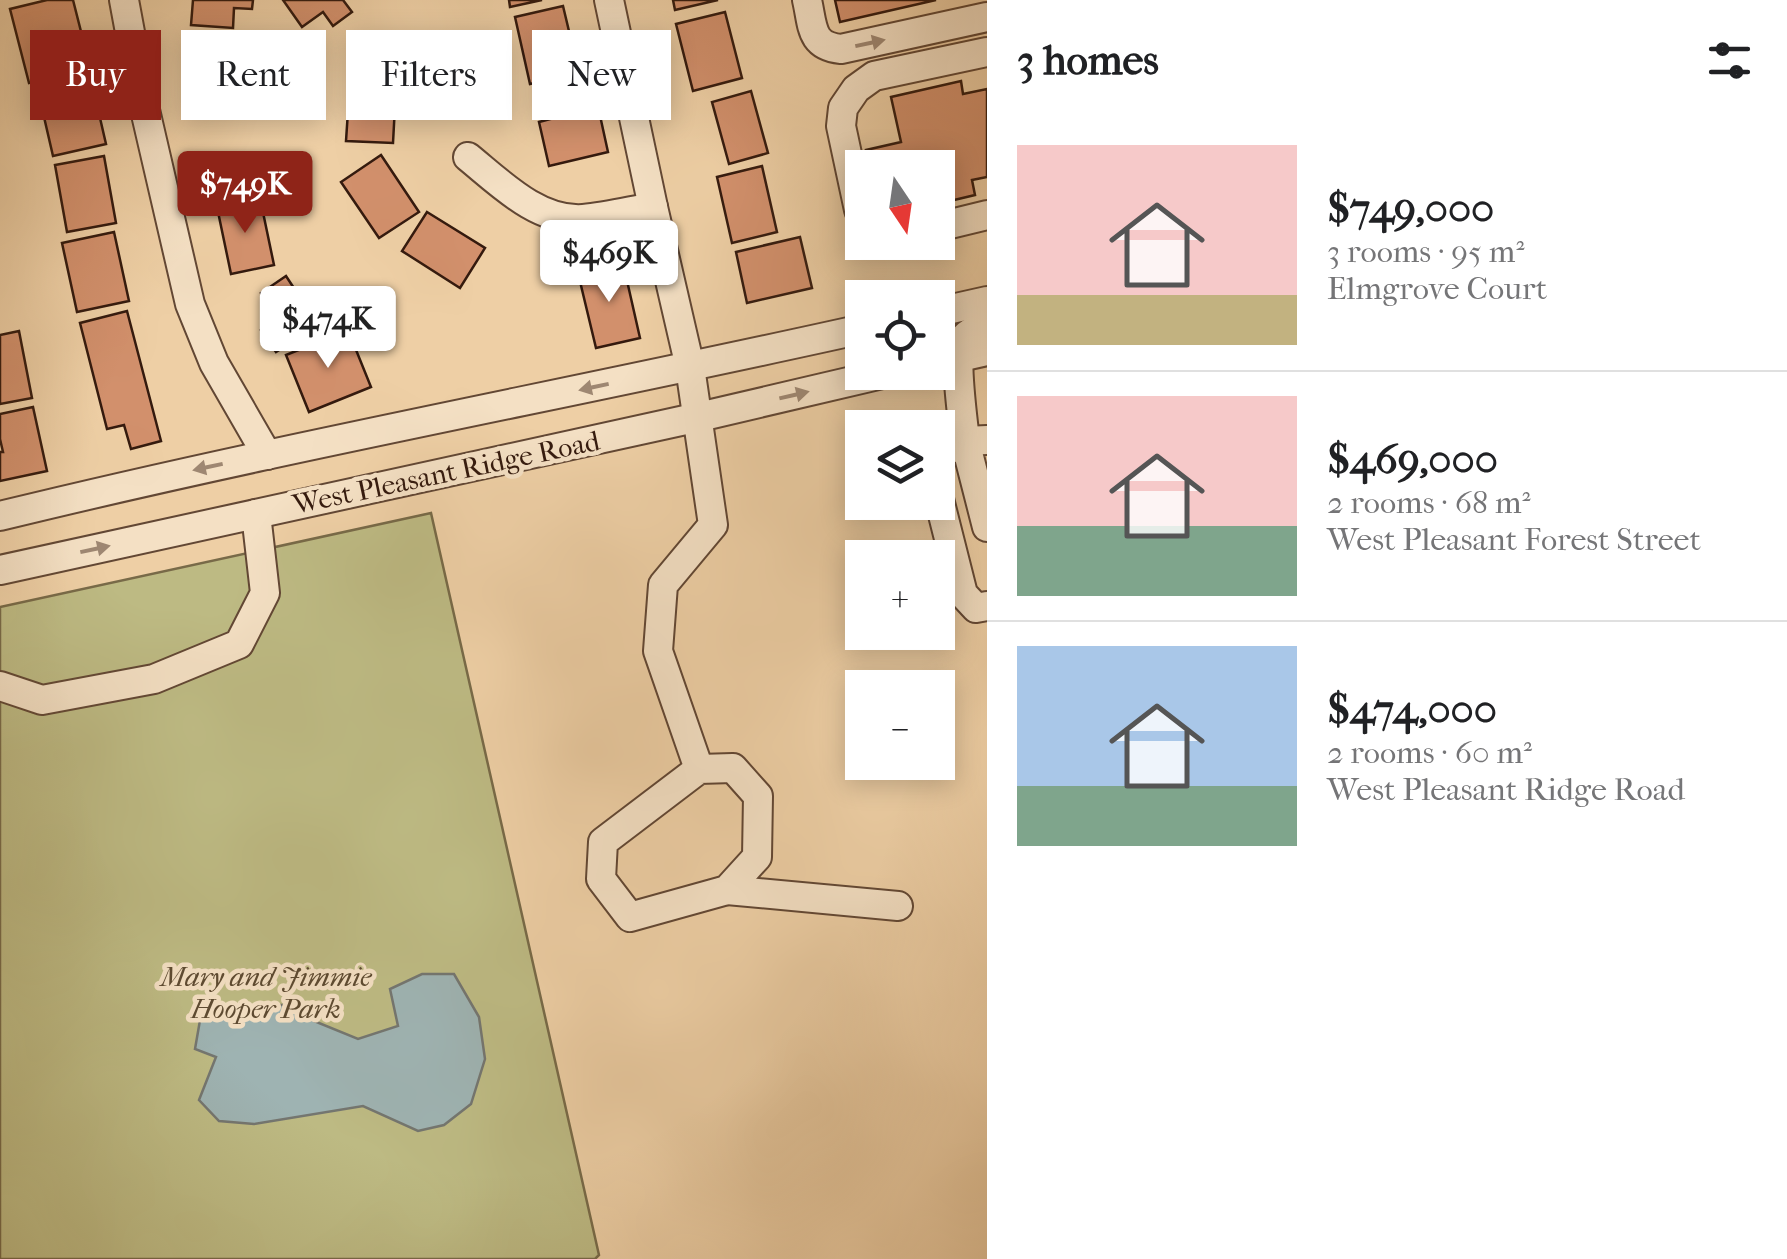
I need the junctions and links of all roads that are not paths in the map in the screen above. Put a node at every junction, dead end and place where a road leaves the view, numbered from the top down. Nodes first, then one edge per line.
1 (124, 0) edge
2 (609, 0) edge
3 (807, 0) edge
4 (987, 18) edge
5 (987, 52) edge
6 (846, 150) edge
7 (468, 157) dead end
8 (653, 207) junction
9 (987, 215) edge
10 (955, 223) edge
11 (987, 301) edge
12 (955, 308) edge
13 (987, 326) edge
14 (845, 333) edge
15 (955, 350) edge
16 (987, 351) edge
17 (955, 358) edge
18 (690, 368) junction
19 (955, 379) edge
20 (845, 383) edge
21 (698, 417) junction
22 (976, 440) edge
23 (266, 455) junction
24 (256, 514) junction
25 (0, 516) edge
26 (944, 520) edge
27 (987, 527) edge
28 (0, 570) edge
29 (987, 606) edge
30 (0, 686) edge
31 (699, 770) junction
32 (727, 890) junction
33 (898, 906) dead end

1 - 23 street
2 - 8 street
3 -> 4 street
5 - 6 street
7 - 8 street
8 - 18 street
9 - 10 street
11 - 12 street
13 - 15 street
14 - 18 street, West Pleasant Ridge Road
16 - 17 street
18 - 21 street
18 -> 23 street, West Pleasant Ridge Road
19 - 22 street
21 -> 20 street, West Pleasant Ridge Road
21 - 24 street, West Pleasant Ridge Road
21 - 31 street
22 - 27 street
23 -> 25 street, West Pleasant Ridge Road
28 -> 24 street, West Pleasant Ridge Road
24 - 30 street
26 - 29 street
31 - 32 street
31 - 32 street
32 - 33 street

